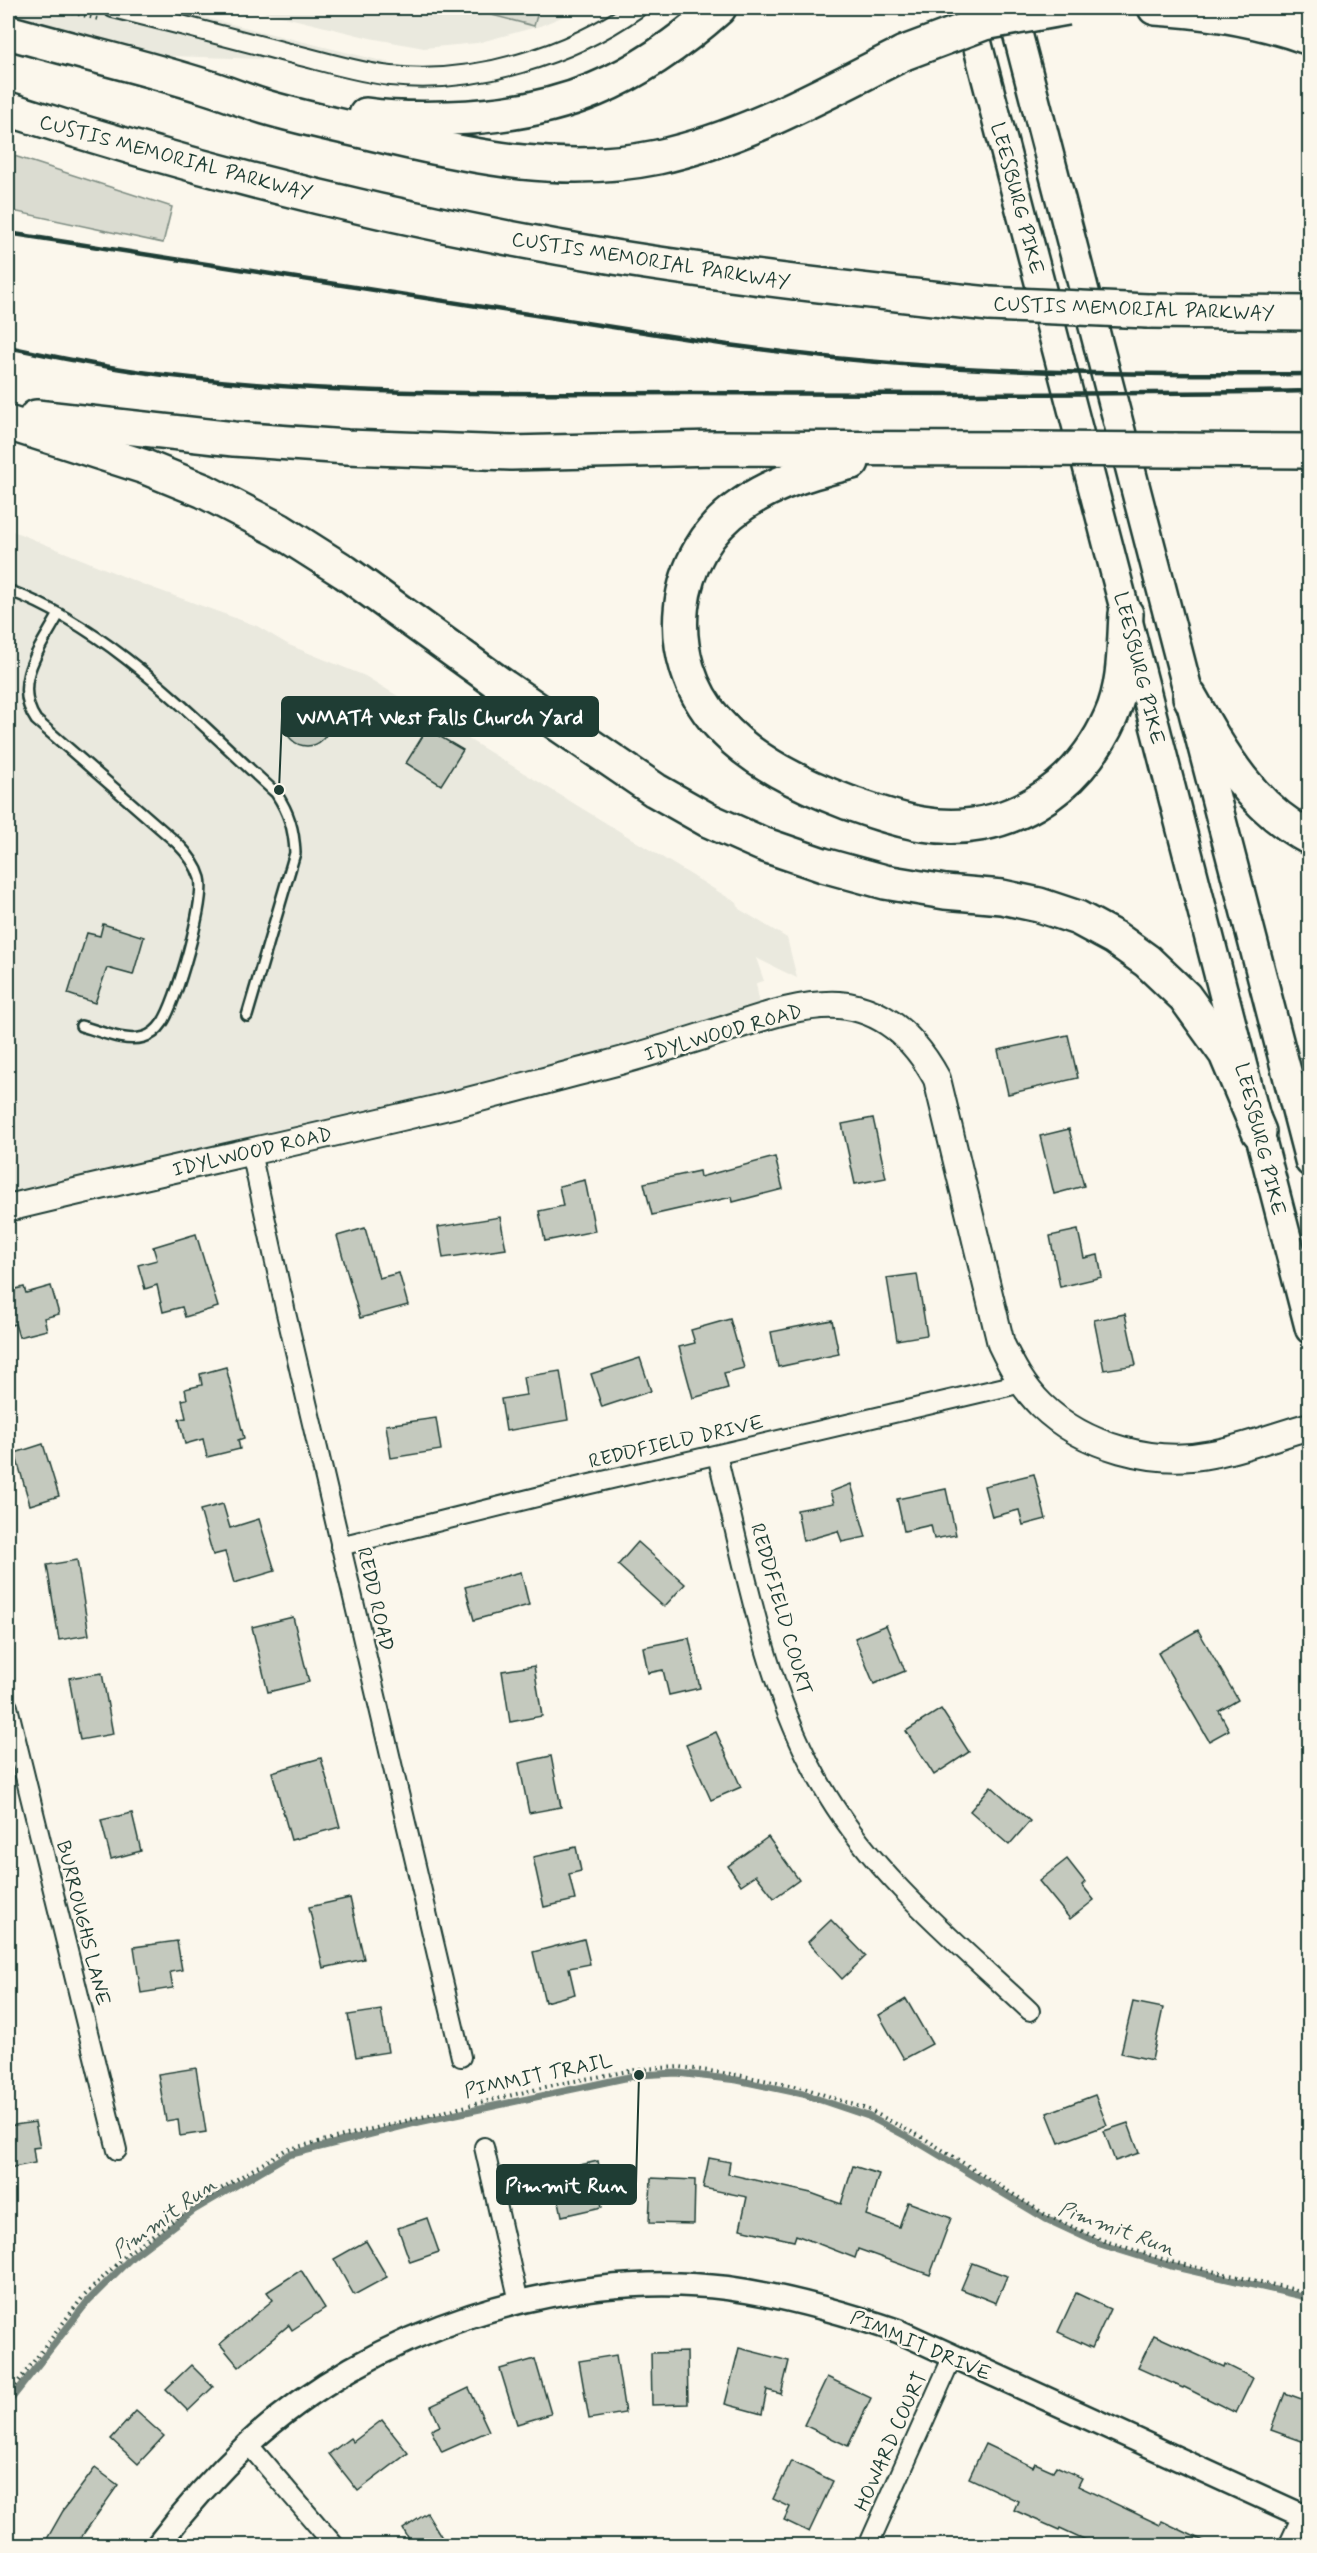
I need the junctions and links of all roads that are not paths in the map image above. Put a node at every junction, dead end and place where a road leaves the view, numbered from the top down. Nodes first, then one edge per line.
1 (113, 8) edge
2 (637, 8) edge
3 (719, 8) edge
4 (968, 8) edge
5 (1011, 8) edge
6 (1067, 8) edge
7 (1155, 8) edge
8 (1297, 8) edge
9 (1310, 10) edge
10 (8, 32) edge
11 (1310, 38) edge
12 (206, 86) junction
13 (8, 109) edge
14 (1310, 313) edge
15 (8, 414) edge
16 (8, 423) edge
17 (910, 449) junction
18 (1310, 451) edge
19 (8, 590) edge
20 (59, 614) junction
21 (1126, 614) junction
22 (1190, 697) junction
23 (1310, 838) edge
24 (247, 1016) dead end
25 (81, 1026) dead end
26 (1259, 1132) junction
27 (251, 1152) junction
28 (1310, 1162) edge
29 (8, 1208) edge
30 (1310, 1329) edge
31 (1022, 1383) junction
32 (1310, 1426) edge
33 (717, 1455) junction
34 (340, 1546) junction
35 (8, 1707) edge
36 (1030, 2010) dead end
37 (461, 2057) dead end
38 (483, 2147) dead end
39 (117, 2150) dead end
40 (519, 2302) junction
41 (953, 2356) junction
42 (248, 2444) junction
43 (1306, 2517) edge
44 (158, 2546) edge
45 (335, 2546) edge
46 (868, 2546) edge
47 (1288, 2546) edge

1 - 2 street
3 - 12 highway
4 - 21 main road, LEESBURG PIKE
5 - 22 main road, LEESBURG PIKE
6 - 12 highway, bridge
7 - 11 highway
8 - 9 highway
10 - 12 highway
13 - 14 highway, CUSTIS MEMORIAL PARKWAY, bridge
15 - 17 highway
16 - 26 highway
17 - 18 highway, bridge
17 - 21 highway
19 - 20 lane
20 - 24 lane
20 - 25 lane
21 - 26 main road, LEESBURG PIKE
22 - 23 highway
22 - 28 main road, LEESBURG PIKE
26 - 30 main road, LEESBURG PIKE
27 - 29 main road, IDYLWOOD ROAD
27 - 31 main road, IDYLWOOD ROAD
27 - 34 street, REDD ROAD
31 - 32 main road, IDYLWOOD ROAD
31 - 33 street, REDDFIELD DRIVE
33 - 34 street, REDDFIELD DRIVE
33 - 36 street, REDDFIELD COURT
34 - 37 street, REDD ROAD
35 - 39 street, BURROUGHS LANE
38 - 40 street
40 - 41 street, PIMMIT DRIVE
40 - 42 street, PIMMIT DRIVE
41 - 43 street, PIMMIT DRIVE
41 - 46 street, HOWARD COURT
42 - 44 street, PIMMIT DRIVE
42 - 45 street
43 - 47 street

